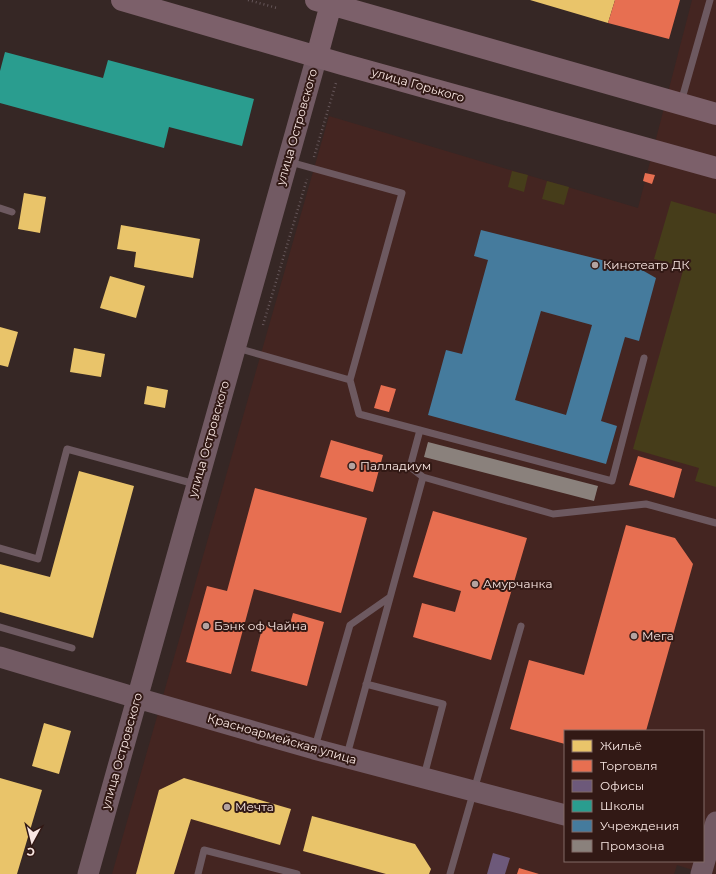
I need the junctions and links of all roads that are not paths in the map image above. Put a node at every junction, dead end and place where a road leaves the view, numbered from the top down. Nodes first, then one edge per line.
1 (122, 0) edge
2 (710, 0) edge
3 (324, 2) edge
4 (317, 56) junction
5 (680, 104) junction
6 (716, 114) edge
7 (287, 161) junction
8 (716, 168) edge
9 (0, 208) edge
10 (12, 212) dead end
11 (235, 347) junction
12 (644, 358) dead end
13 (350, 380) junction
14 (420, 430) junction
15 (423, 477) junction
16 (197, 484) junction
17 (716, 523) edge
18 (0, 548) edge
19 (390, 597) junction
20 (521, 626) dead end
21 (0, 627) edge
22 (72, 648) dead end
23 (0, 656) edge
24 (366, 684) junction
25 (137, 698) junction
26 (314, 749) junction
27 (346, 757) junction
28 (424, 778) junction
29 (474, 791) junction
30 (564, 815) edge
31 (716, 822) edge
32 (709, 854) edge
33 (88, 874) edge
34 (198, 874) edge
35 (297, 874) edge
36 (450, 874) edge
37 (701, 874) edge

1 - 4 main road, улица Горького
2 - 5 lane
3 - 4 main road, улица Островского
3 - 5 main road
4 - 7 street, улица Островского
4 - 8 main road, улица Горького
5 - 6 main road
7 - 11 street, улица Островского
7 - 13 lane
9 - 10 lane
11 - 13 lane
11 - 16 street, улица Островского
12 - 14 lane
13 - 14 lane
14 - 15 lane
15 - 17 lane
15 - 19 lane
16 - 18 lane
16 - 25 street, улица Островского
19 - 24 lane
19 - 26 lane
20 - 29 lane
21 - 22 lane
23 - 25 street, Красноармейская улица
24 - 27 lane
24 - 28 lane
25 - 26 street, Красноармейская улица
25 - 33 street, улица Островского
26 - 27 street, Красноармейская улица
27 - 28 street, Красноармейская улица
28 - 29 street, Красноармейская улица
29 - 30 street, Красноармейская улица
29 - 36 lane
31 - 32 street
32 - 37 street
34 - 35 lane

